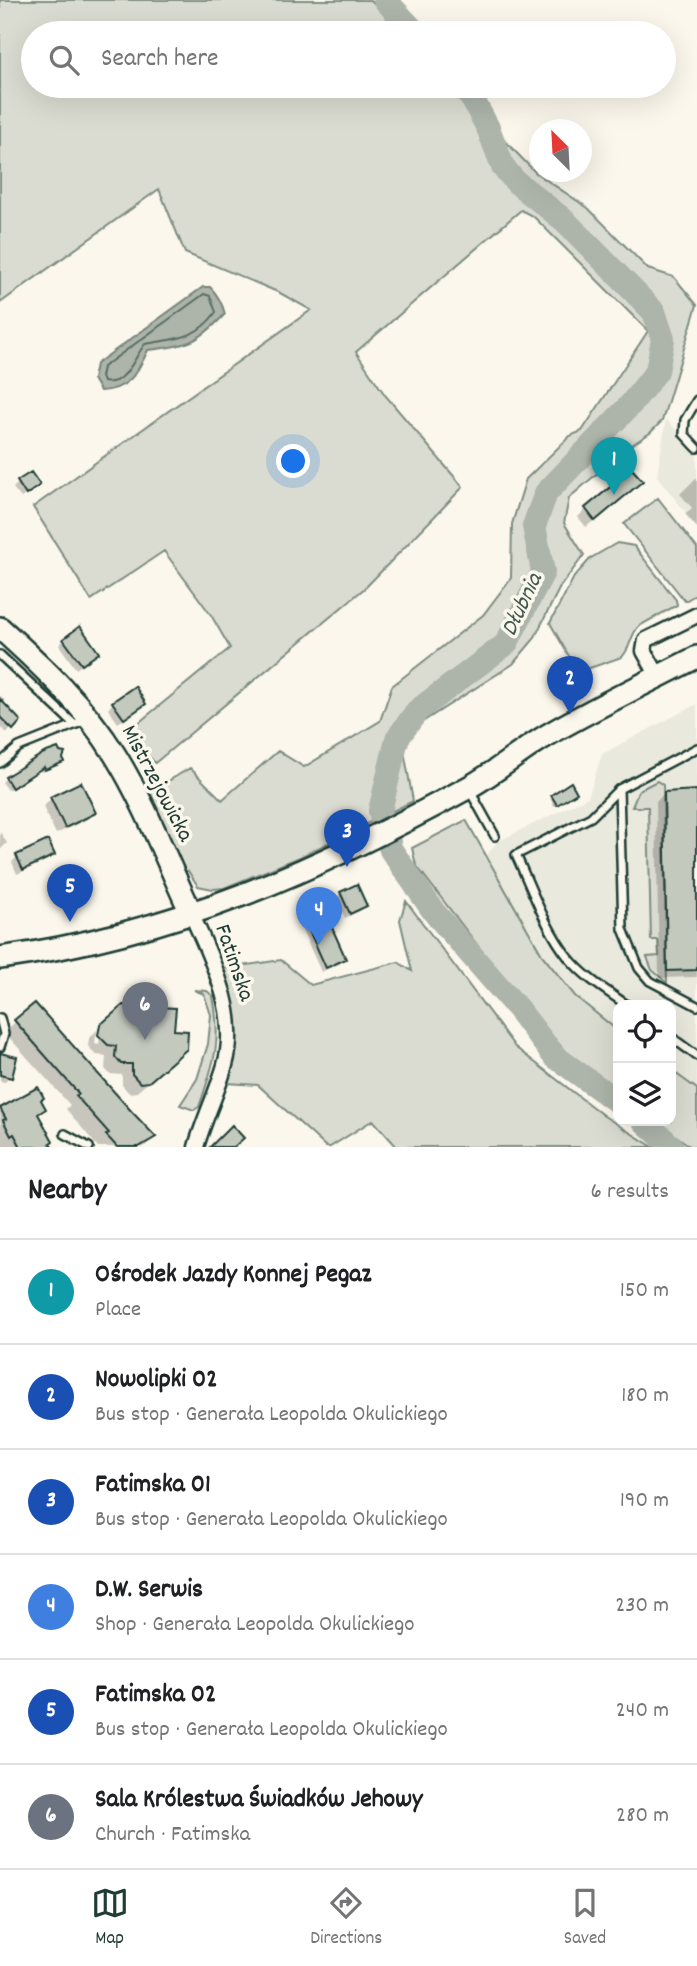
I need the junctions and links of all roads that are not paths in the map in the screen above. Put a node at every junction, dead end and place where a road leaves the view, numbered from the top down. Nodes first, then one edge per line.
1 (697, 400) edge
2 (697, 448) edge
3 (697, 615) edge
4 (0, 628) edge
5 (0, 655) edge
6 (697, 657) edge
7 (658, 676) junction
8 (82, 722) junction
9 (697, 748) edge
10 (0, 763) edge
11 (468, 787) junction
12 (619, 789) junction
13 (495, 836) dead end
14 (191, 915) junction
15 (0, 958) edge
16 (620, 1000) edge
17 (697, 1006) edge
18 (0, 1018) edge
19 (676, 1041) edge
20 (0, 1047) edge
21 (697, 1056) edge
22 (65, 1134) dead end
23 (89, 1147) edge
24 (196, 1147) edge

1 - 2 lane
3 - 7 street
4 - 8 main road, Mistrzejowicka
5 - 8 lane
6 - 7 main road
7 - 11 main road
8 - 10 lane
8 - 14 main road, Mistrzejowicka
9 - 12 lane
11 - 13 lane
11 - 14 main road
12 - 16 lane
12 - 17 lane
14 - 15 main road
14 - 24 street, Fatimska
18 - 20 lane
19 - 21 lane
22 - 23 lane

